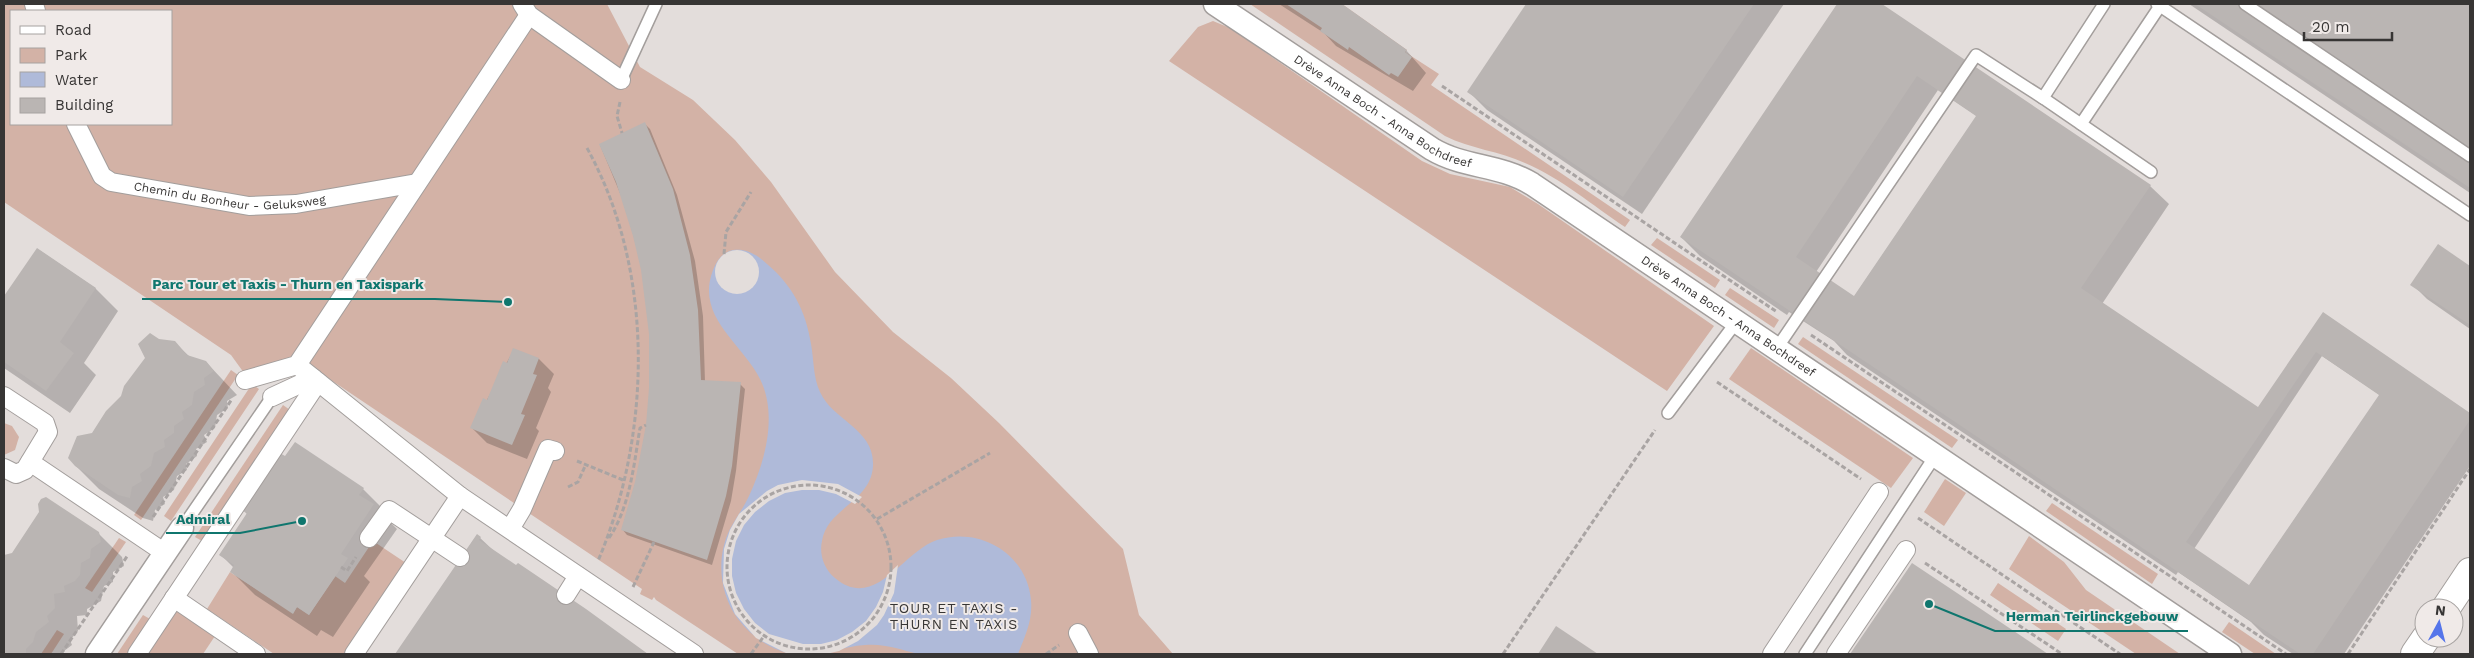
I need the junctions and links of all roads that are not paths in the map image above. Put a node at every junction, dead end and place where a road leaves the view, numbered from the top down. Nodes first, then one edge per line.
1 (656, 4) edge
2 (1215, 4) edge
3 (2104, 4) edge
4 (2245, 4) edge
5 (2159, 5) edge
6 (525, 9) edge
7 (621, 80) joint
8 (2043, 98) junction
9 (2081, 124) junction
10 (76, 125) edge
11 (2470, 156) edge
12 (2151, 172) dead end
13 (417, 183) junction
14 (2470, 215) edge
15 (1737, 321) junction
16 (1777, 348) junction
17 (297, 364) junction
18 (245, 380) dead end
19 (316, 380) junction
20 (4, 396) edge
21 (272, 397) joint
22 (1668, 413) dead end
23 (555, 451) road end
24 (1935, 456) junction
25 (30, 462) junction
26 (4, 468) edge
27 (1880, 492) dead end
28 (460, 496) junction
29 (182, 528) joint
30 (510, 529) junction
31 (370, 538) dead end
32 (432, 538) junction
33 (1906, 550) road end
34 (165, 553) junction
35 (460, 558) dead end
36 (2470, 572) edge
37 (584, 581) junction
38 (566, 595) dead end
39 (174, 598) junction
40 (2453, 598) edge
41 (1078, 633) dead end
42 (97, 654) edge
43 (137, 654) edge
44 (256, 654) edge
45 (354, 654) edge
46 (694, 654) edge
47 (1090, 654) edge
48 (1772, 654) edge
49 (1805, 654) edge
50 (1836, 654) edge
51 (2230, 654) edge

1 - 7 lane
2 - 15 street, Drève Anna Boch - Anna Bochdreef
3 - 8 lane
4 - 11 lane
5 - 9 lane
5 - 14 lane
6 - 7 street
6 - 13 street
8 - 9 lane
8 - 16 lane
9 - 12 lane
10 - 13 street, Chemin du Bonheur - Geluksweg
13 - 17 street
15 - 16 street, Drève Anna Boch - Anna Bochdreef
15 - 22 lane
16 - 24 street, Drève Anna Boch - Anna Bochdreef
17 - 18 street
17 - 19 street
19 - 21 street
19 - 28 street
19 - 39 street
20 - 25 street
21 - 29 lane
23 - 30 street
24 - 49 lane
24 - 51 street, Drève Anna Boch - Anna Bochdreef
25 - 26 street
25 - 34 street
27 - 48 street
28 - 30 street
28 - 32 street
29 - 34 street
30 - 37 street
31 - 32 street
32 - 35 street
32 - 45 street
33 - 50 street
34 - 42 street
36 - 40 street
37 - 38 street
37 - 46 street
39 - 43 street
39 - 44 street
41 - 47 street

